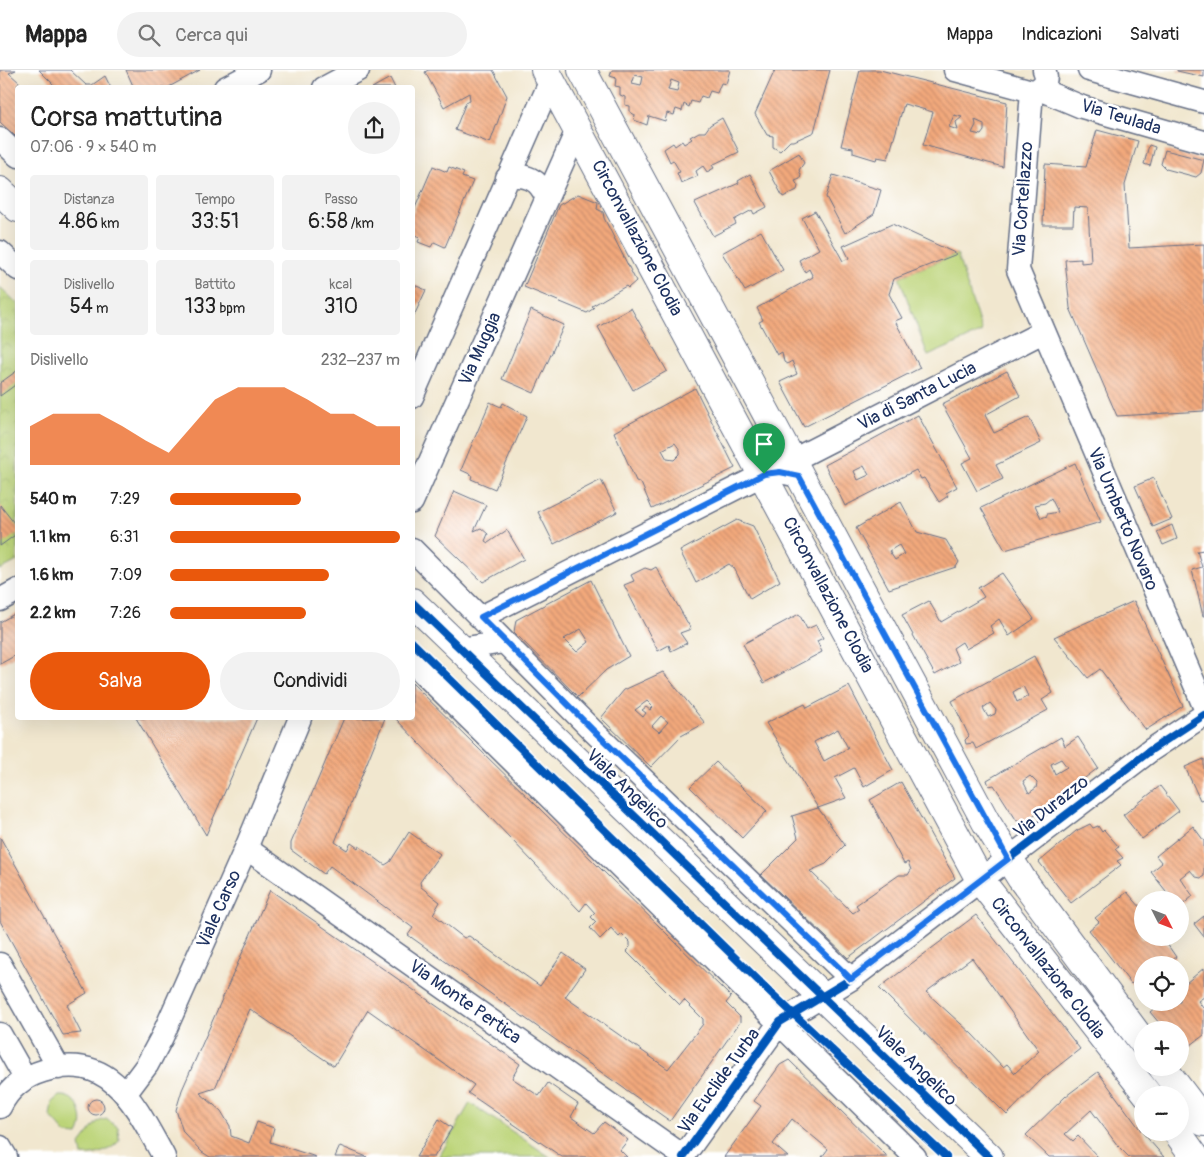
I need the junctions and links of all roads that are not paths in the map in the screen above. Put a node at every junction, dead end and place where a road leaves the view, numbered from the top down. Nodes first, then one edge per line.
1 (259, 70) edge
2 (358, 70) edge
3 (582, 70) edge
4 (955, 70) edge
5 (1089, 70) edge
6 (548, 75) edge
7 (1032, 82) edge
8 (231, 85) edge
9 (330, 85) edge
10 (1204, 102) edge
11 (578, 128) junction
12 (0, 139) edge
13 (1204, 142) edge
14 (15, 153) edge
15 (506, 178) junction
16 (546, 197) junction
17 (5, 250) edge
18 (15, 265) edge
19 (1043, 332) junction
20 (415, 390) edge
21 (795, 468) junction
22 (764, 474) junction
23 (415, 496) edge
24 (415, 552) edge
25 (15, 592) edge
26 (0, 600) edge
27 (415, 605) edge
28 (481, 617) junction
29 (504, 642) junction
30 (460, 649) junction
31 (415, 665) edge
32 (1204, 706) edge
33 (1204, 715) edge
34 (299, 720) edge
35 (246, 848) junction
36 (1008, 859) junction
37 (980, 880) junction
38 (0, 964) edge
39 (851, 979) junction
40 (822, 997) junction
41 (786, 1017) junction
42 (1134, 1030) edge
43 (0, 1034) edge
44 (58, 1068) junction
45 (1169, 1076) edge
46 (25, 1078) junction
47 (1141, 1086) edge
48 (126, 1093) junction
49 (0, 1107) edge
50 (1204, 1122) edge
51 (1184, 1141) edge
52 (164, 1157) edge
53 (683, 1157) edge
54 (915, 1157) edge
55 (989, 1157) edge
56 (1196, 1157) edge

1 - 8 street
2 - 9 street
3 - 21 main road, Circonvallazione Clodia
4 - 7 street, Via Teulada
5 - 10 street, Via Teulada
6 - 11 main road, Circonvallazione Clodia
6 - 15 street
7 - 13 street, Via Teulada
7 - 19 street, Via Cortellazzo
11 - 16 street, Via Muggia
11 - 22 main road, Circonvallazione Clodia
12 - 14 street
15 - 16 street
15 - 20 street
16 - 23 street, Via Muggia
17 - 18 street
19 - 21 street, Via di Santa Lucia
19 - 32 street, Via Umberto Novaro
21 - 22 street
21 - 36 main road, Circonvallazione Clodia
22 - 28 street
22 - 37 main road, Circonvallazione Clodia
24 - 28 street, Viale Angelico
25 - 26 street
27 - 30 main road, Viale Angelico
28 - 29 street, Viale Angelico
29 - 30 street
29 - 39 street, Viale Angelico
30 - 40 main road, Viale Angelico
31 - 41 street
33 - 36 street, Via Durazzo
34 - 35 street, Viale Carso
35 - 48 street, Viale Carso
35 - 53 street, Via Monte Pertica
36 - 37 street, Via Durazzo
36 - 42 main road, Circonvallazione Clodia
37 - 39 street, Via Durazzo
37 - 47 main road, Circonvallazione Clodia
38 - 44 street
39 - 40 street, Via Durazzo
40 - 41 street
40 - 55 main road, Viale Angelico
41 - 53 street, Via Euclide Turba
41 - 54 street
43 - 46 street
44 - 46 street
44 - 48 street
45 - 50 main road
46 - 49 street
48 - 52 street
51 - 56 main road

